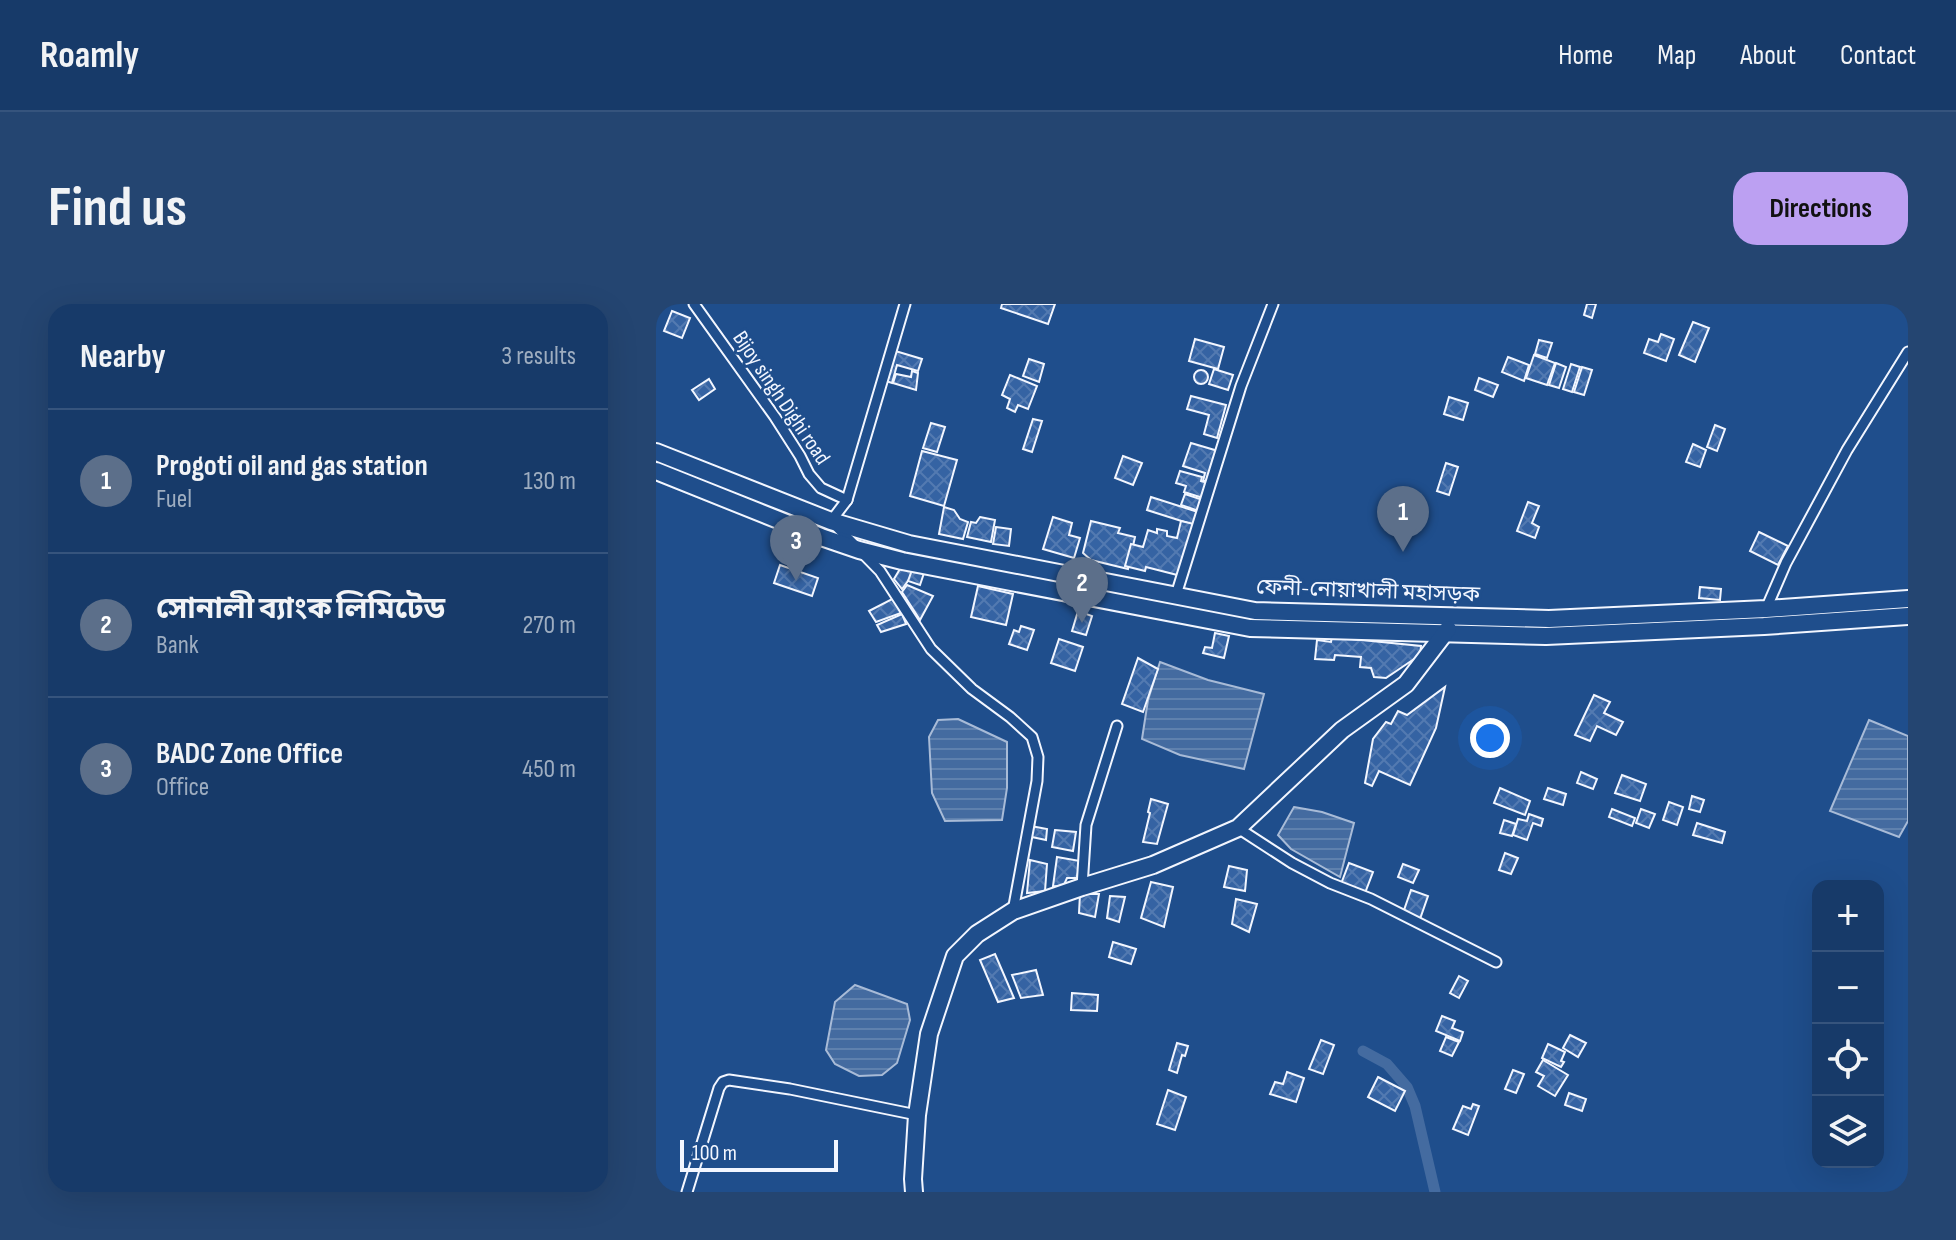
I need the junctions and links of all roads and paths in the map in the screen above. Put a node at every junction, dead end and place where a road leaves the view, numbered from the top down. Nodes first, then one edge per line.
1 (694, 304) edge
2 (905, 304) edge
3 (1273, 304) edge
4 (1908, 352) edge
5 (656, 452) edge
6 (656, 471) edge
7 (847, 500) junction
8 (831, 521) junction
9 (859, 550) junction
10 (1176, 595) junction
11 (1908, 599) edge
12 (1766, 609) junction
13 (1908, 616) edge
14 (1461, 617) junction
15 (1442, 634) junction
16 (1117, 726) dead end
17 (1238, 828) junction
18 (1082, 887) junction
19 (1013, 911) junction
20 (1496, 962) dead end
21 (917, 1115) junction
22 (687, 1192) edge
23 (914, 1192) edge

1 - 7 street, Bijoy singh Dighi road
2 - 7 street
3 - 10 street
4 - 12 street
5 - 8 highway, ফেনী-নোয়াখালী মহাসড়ক
6 - 9 highway, ফেনী-নোয়াখালী মহাসড়ক
7 - 8 street
8 - 9 street
8 - 10 highway, ফেনী-নোয়াখালী মহাসড়ক
9 - 15 highway, ফেনী-নোয়াখালী মহাসড়ক
9 - 19 street
10 - 14 highway, ফেনী-নোয়াখালী মহাসড়ক
11 - 12 highway, ফেনী-নোয়াখালী মহাসড়ক
12 - 14 highway, ফেনী-নোয়াখালী মহাসড়ক
13 - 15 highway, ফেনী-নোয়াখালী মহাসড়ক
14 - 15 highway
15 - 17 highway
16 - 18 street
17 - 18 highway
17 - 20 street
18 - 19 highway
19 - 21 highway
21 - 22 street
21 - 23 highway

